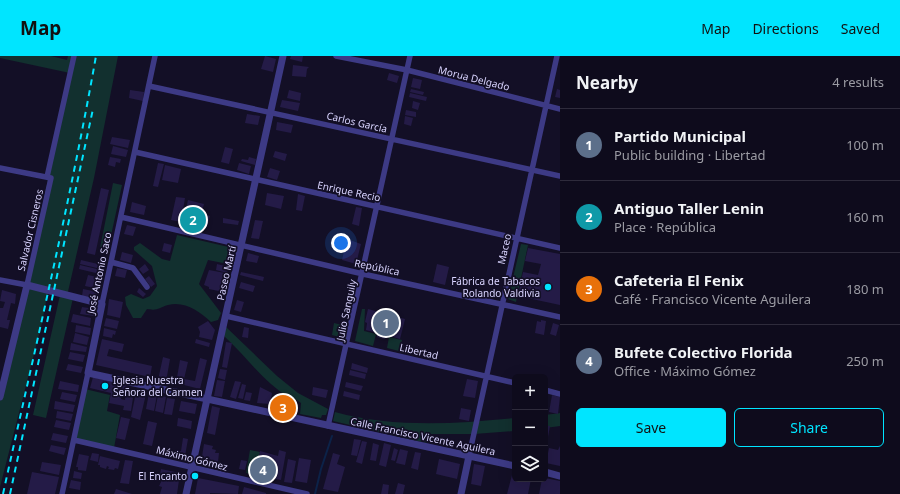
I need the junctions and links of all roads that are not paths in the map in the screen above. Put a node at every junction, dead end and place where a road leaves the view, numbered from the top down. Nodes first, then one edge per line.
1 (74, 56) edge
2 (155, 56) edge
3 (283, 56) edge
4 (336, 56) edge
5 (410, 56) edge
6 (557, 56) edge
7 (407, 70) junction
8 (149, 86) junction
9 (545, 105) junction
10 (560, 109) edge
11 (272, 112) junction
12 (392, 139) junction
13 (135, 152) junction
14 (0, 168) edge
15 (531, 169) junction
16 (560, 176) edge
17 (49, 178) junction
18 (256, 180) junction
19 (377, 206) junction
20 (121, 217) junction
21 (518, 238) junction
22 (242, 245) junction
23 (560, 248) edge
24 (111, 262) junction
25 (363, 274) junction
26 (0, 280) edge
27 (27, 285) junction
28 (147, 287) dead end
29 (102, 304) junction
30 (502, 304) junction
31 (226, 316) junction
32 (560, 316) edge
33 (347, 344) junction
34 (88, 373) junction
35 (486, 377) junction
36 (512, 382) edge
37 (548, 391) edge
38 (560, 394) edge
39 (0, 397) edge
40 (207, 399) junction
41 (328, 426) junction
42 (74, 440) junction
43 (469, 456) junction
44 (512, 465) edge
45 (192, 468) junction
46 (548, 473) edge
47 (560, 476) edge
48 (62, 494) edge
49 (186, 494) edge
50 (306, 494) edge
51 (461, 494) edge

1 - 17 street, Salvador Cisneros
2 - 8 street, José Antonio Saco
3 - 11 street, Paseo Martí
4 - 7 street, Morua Delgado
5 - 7 street, Julio Sanguily
6 - 9 street, Maceo
7 - 9 street, Morua Delgado
7 - 12 street, Julio Sanguily
8 - 11 street, Carlos García
8 - 13 street, José Antonio Saco
9 - 10 street, Morua Delgado
9 - 15 street, Maceo
11 - 12 street, Carlos García
11 - 18 street, Paseo Martí
12 - 15 street, Carlos García
12 - 19 street, Julio Sanguily
13 - 18 street, Enrique Recio
13 - 20 street, José Antonio Saco
14 - 17 street
15 - 16 street, Carlos García
15 - 21 street, Maceo
17 - 27 street, Salvador Cisneros
18 - 19 street, Enrique Recio
18 - 22 street, Paseo Martí
19 - 21 street, Enrique Recio
19 - 25 street, Julio Sanguily
20 - 22 street, República
20 - 24 street, José Antonio Saco
21 - 23 street, Enrique Recio
21 - 30 street, Maceo
22 - 25 street, República
22 - 31 street, Paseo Martí
24 - 28 street
24 - 29 street, José Antonio Saco
25 - 30 street, República
25 - 33 street, Julio Sanguily
26 - 27 street
27 - 29 street
27 - 39 street
29 - 34 street, José Antonio Saco
30 - 32 street, República
30 - 35 street, Maceo
31 - 33 street, Libertad
31 - 40 street, Paseo Martí
33 - 35 street, Libertad
33 - 41 street, Julio Sanguily
34 - 40 street, Calle Francisco Vicente Aguilera
34 - 42 street, José Antonio Saco
35 - 36 street, Libertad
35 - 43 street, Maceo
37 - 38 street
40 - 41 street, Calle Francisco Vicente Aguilera
40 - 45 street, Paseo Martí
41 - 43 street, Calle Francisco Vicente Aguilera
42 - 45 street, Máximo Gómez
42 - 48 street, José Antonio Saco
43 - 44 street, Calle Francisco Vicente Aguilera
43 - 51 street, Maceo
45 - 49 street, Paseo Martí
45 - 50 street, Máximo Gómez
46 - 47 street

